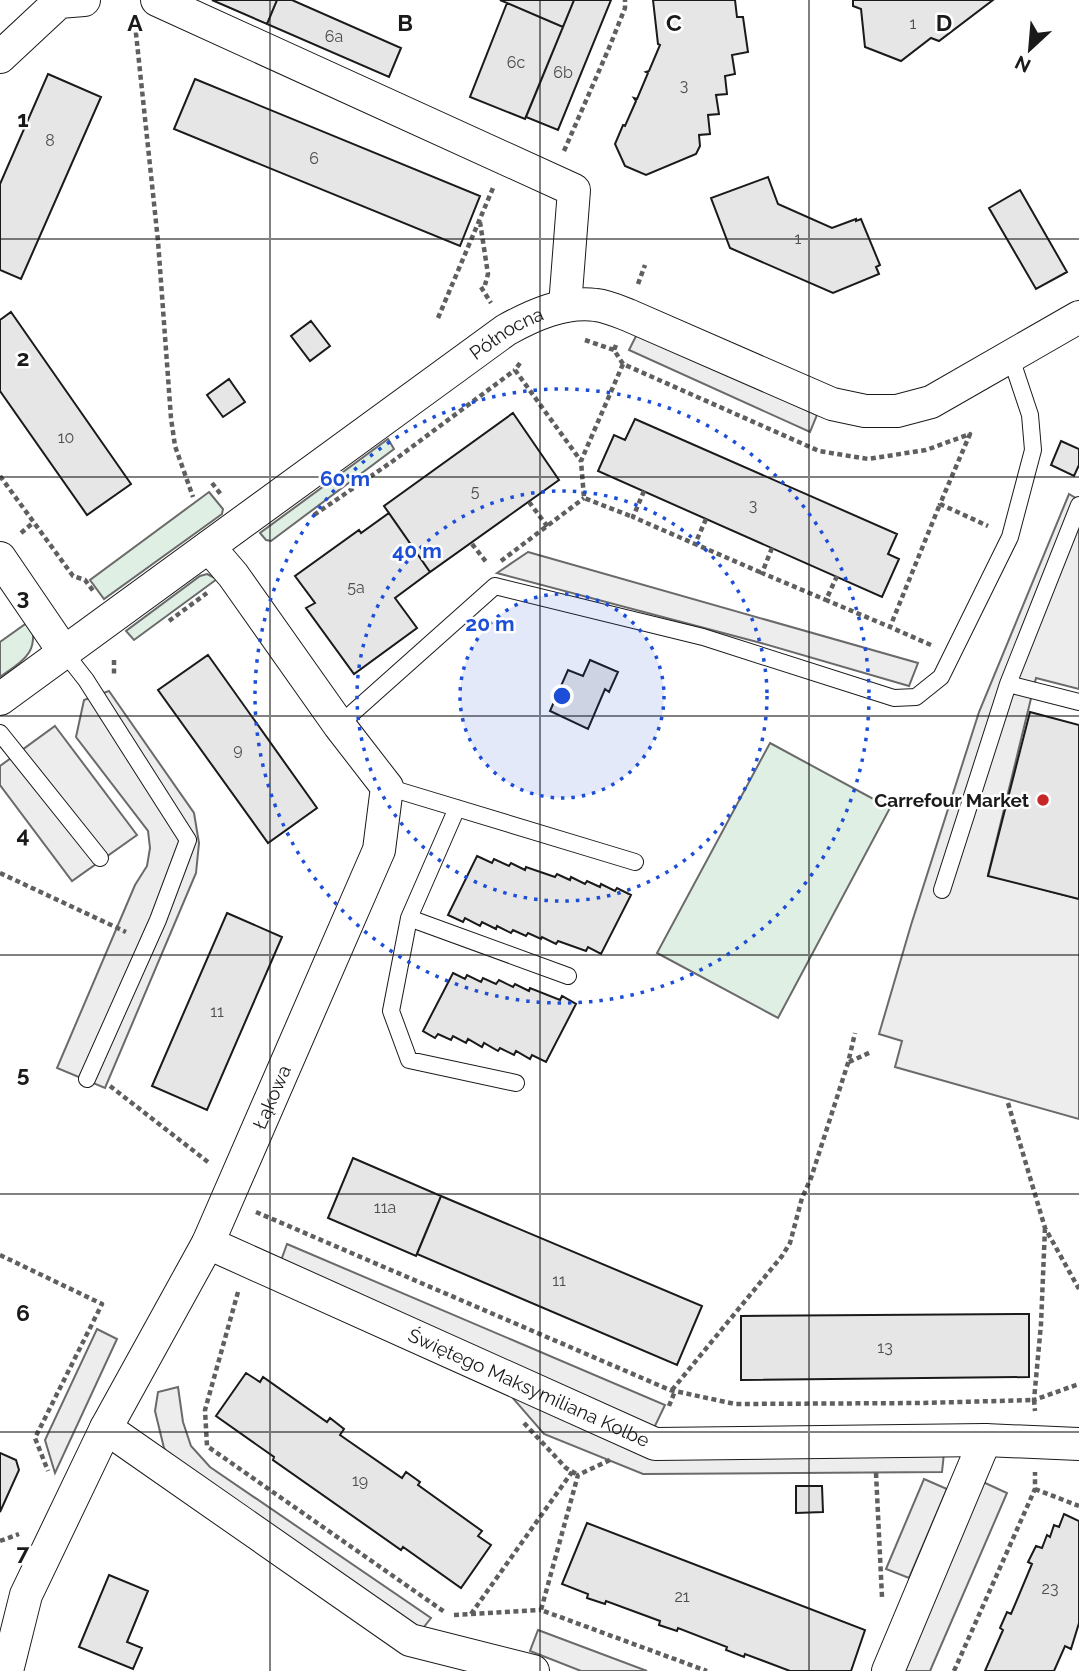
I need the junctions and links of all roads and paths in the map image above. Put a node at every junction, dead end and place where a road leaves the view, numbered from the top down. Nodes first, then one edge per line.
1 (84, 0) edge
2 (625, 0) edge
3 (146, 10) edge
4 (0, 57) edge
5 (560, 160) dead end
6 (494, 186) dead end
7 (479, 221) junction
8 (485, 285) dead end
9 (565, 306) junction
10 (1079, 317) edge
11 (438, 318) dead end
12 (577, 340) dead end
13 (614, 350) dead end
14 (1010, 355) junction
15 (524, 358) dead end
16 (623, 364) dead end
17 (515, 370) junction
18 (580, 461) junction
19 (0, 476) edge
20 (644, 491) dead end
21 (194, 497) dead end
22 (584, 498) junction
23 (529, 502) dead end
24 (940, 504) dead end
25 (1079, 505) edge
26 (633, 517) junction
27 (706, 519) dead end
28 (307, 520) dead end
29 (34, 522) junction
30 (548, 527) junction
31 (1074, 533) edge
32 (472, 544) dead end
33 (695, 544) junction
34 (209, 547) junction
35 (7, 548) edge
36 (772, 548) dead end
37 (762, 573) junction
38 (837, 576) dead end
39 (85, 580) dead end
40 (826, 600) junction
41 (890, 627) junction
42 (64, 652) junction
43 (952, 654) junction
44 (1008, 684) junction
45 (0, 699) edge
46 (1079, 702) edge
47 (339, 725) junction
48 (0, 733) edge
49 (387, 787) junction
50 (457, 807) junction
51 (100, 858) dead end
52 (635, 862) dead end
53 (0, 873) edge
54 (942, 890) dead end
55 (409, 918) junction
56 (149, 942) junction
57 (568, 976) dead end
58 (855, 1033) dead end
59 (871, 1052) dead end
60 (848, 1063) junction
61 (87, 1079) dead end
62 (516, 1083) dead end
63 (1008, 1103) dead end
64 (226, 1200) junction
65 (1045, 1228) junction
66 (208, 1243) junction
67 (0, 1255) edge
68 (240, 1284) dead end
69 (1079, 1289) edge
70 (1079, 1384) edge
71 (673, 1391) junction
72 (1034, 1400) junction
73 (669, 1406) dead end
74 (521, 1420) dead end
75 (106, 1428) junction
76 (985, 1440) junction
77 (1035, 1442) junction
78 (1079, 1444) edge
79 (610, 1460) dead end
80 (572, 1472) junction
81 (876, 1472) dead end
82 (578, 1475) junction
83 (52, 1482) dead end
84 (1035, 1489) junction
85 (1079, 1506) edge
86 (26, 1532) dead end
87 (0, 1541) edge
88 (13, 1589) edge
89 (877, 1608) dead end
90 (541, 1610) junction
91 (471, 1614) junction
92 (7, 1671) edge
93 (533, 1671) edge
94 (707, 1671) edge
95 (888, 1671) edge
96 (954, 1671) edge

1 - 4 street
2 - 5 path
3 - 9 street
3 - 21 path
6 - 7 path
7 - 8 path
7 - 11 path
9 - 14 street, Północna
9 - 34 street, Północna
10 - 14 street, Północna
12 - 13 path
14 - 43 lane
15 - 17 path
16 - 18 path
17 - 18 path
17 - 28 path
18 - 22 path
19 - 29 path
20 - 26 path
22 - 26 path
22 - 30 path
23 - 30 path
24 - 41 path
25 - 31 lane
26 - 33 path
27 - 33 path
29 - 35 path
29 - 39 path
30 - 32 path
31 - 44 lane
33 - 37 path
34 - 42 street, Północna
34 - 47 street
35 - 42 street
36 - 37 path
37 - 40 path
38 - 40 path
40 - 41 path
41 - 43 path
42 - 45 street, Północna
42 - 56 lane
43 - 47 lane
44 - 46 lane
44 - 54 lane
47 - 49 street
48 - 51 lane
49 - 50 lane
49 - 64 street, Łąkowa
50 - 52 lane
50 - 55 lane
53 - 56 path
55 - 57 lane
55 - 62 lane
56 - 61 lane
58 - 60 path
59 - 60 path
60 - 71 path
63 - 65 path
64 - 66 street, Łąkowa
64 - 71 path
65 - 69 path
65 - 72 path
66 - 75 street, Łąkowa
66 - 76 street, Świętego Maksymiliana Kolbe
67 - 83 path
68 - 91 path
70 - 72 path
71 - 72 path
71 - 73 path
72 - 77 path
74 - 80 path
75 - 88 street, Łąkowa
75 - 93 street
76 - 77 street, Świętego Maksymiliana Kolbe
76 - 95 street
77 - 78 street, Świętego Maksymiliana Kolbe
77 - 84 path
79 - 82 path
80 - 82 path
80 - 91 path
81 - 89 path
82 - 90 path
84 - 85 path
84 - 96 path
86 - 87 path
88 - 92 street, Łąkowa
90 - 91 path
90 - 94 path

